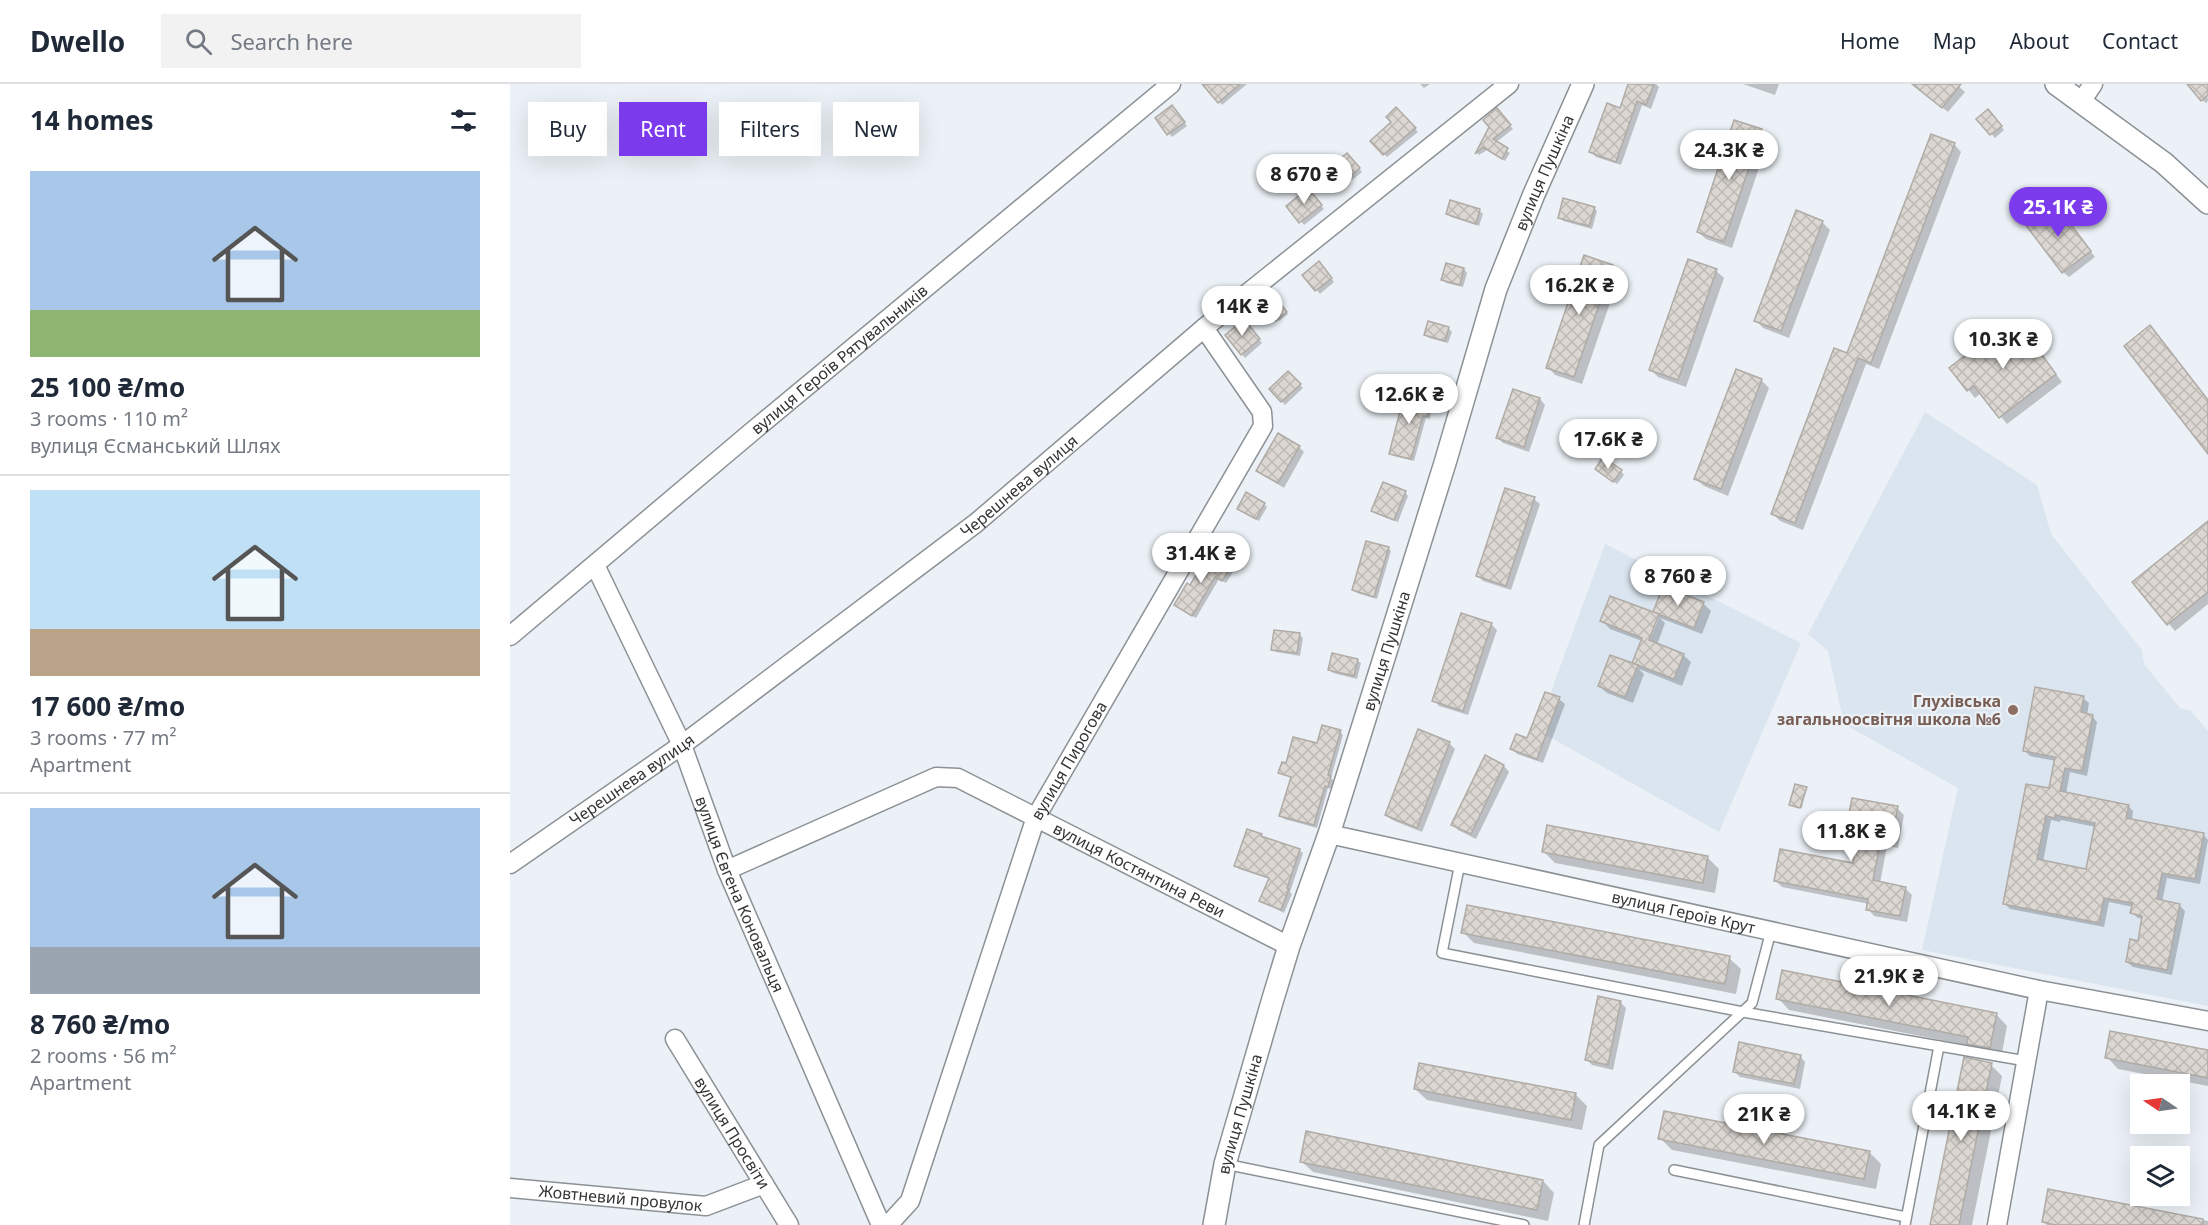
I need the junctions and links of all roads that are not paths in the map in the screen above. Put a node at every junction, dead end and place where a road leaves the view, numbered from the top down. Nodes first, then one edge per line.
1 (1172, 84) edge
2 (1509, 84) edge
3 (1583, 84) edge
4 (2056, 84) edge
5 (2093, 84) edge
6 (2081, 102) junction
7 (2208, 203) edge
8 (1204, 328) junction
9 (595, 565) junction
10 (510, 636) edge
11 (682, 745) junction
12 (1036, 817) junction
13 (1329, 834) junction
14 (1460, 863) junction
15 (510, 864) edge
16 (727, 870) junction
17 (1771, 932) junction
18 (1289, 946) junction
19 (2039, 990) junction
20 (1743, 1012) junction
21 (2208, 1021) edge
22 (675, 1039) dead end
23 (1940, 1046) junction
24 (2026, 1061) junction
25 (1225, 1164) junction
26 (1674, 1170) dead end
27 (764, 1184) junction
28 (510, 1188) edge
29 (1905, 1221) edge
30 (789, 1225) edge
31 (881, 1225) edge
32 (888, 1225) edge
33 (1214, 1225) edge
34 (1524, 1225) edge
35 (1584, 1225) edge
36 (1997, 1225) edge

1 - 9 street, вулиця Героїв Рятувальників
2 - 8 street, Черешнева вулиця
3 - 13 street, вулиця Пушкіна
4 - 6 street
5 - 6 street
6 - 7 street
8 - 11 street, Черешнева вулиця
8 - 12 street, вулиця Пирогова
9 - 10 street, вулиця Героїв Рятувальників
9 - 11 street, вулиця Євгена Коновальця
11 - 15 street, Черешнева вулиця
11 - 16 street, вулиця Євгена Коновальця
12 - 16 street, вулиця Костянтина Реви
12 - 18 street, вулиця Костянтина Реви
12 - 32 street, вулиця Пирогова
13 - 14 street, вулиця Героїв Крут
13 - 18 street, вулиця Пушкіна
14 - 17 street, вулиця Героїв Крут
14 - 20 lane
16 - 31 street, вулиця Євгена Коновальця
17 - 19 street, вулиця Героїв Крут
17 - 20 lane
18 - 25 street, вулиця Пушкіна
19 - 21 street, вулиця Героїв Крут
19 - 24 street
20 - 23 lane
20 - 35 lane
22 - 27 street, вулиця Просвіти
23 - 24 lane
23 - 29 lane
24 - 36 street
25 - 33 street, вулиця Пушкіна
25 - 34 lane
26 - 29 lane
27 - 28 street, Жовтневий провулок
27 - 30 street, вулиця Просвіти

